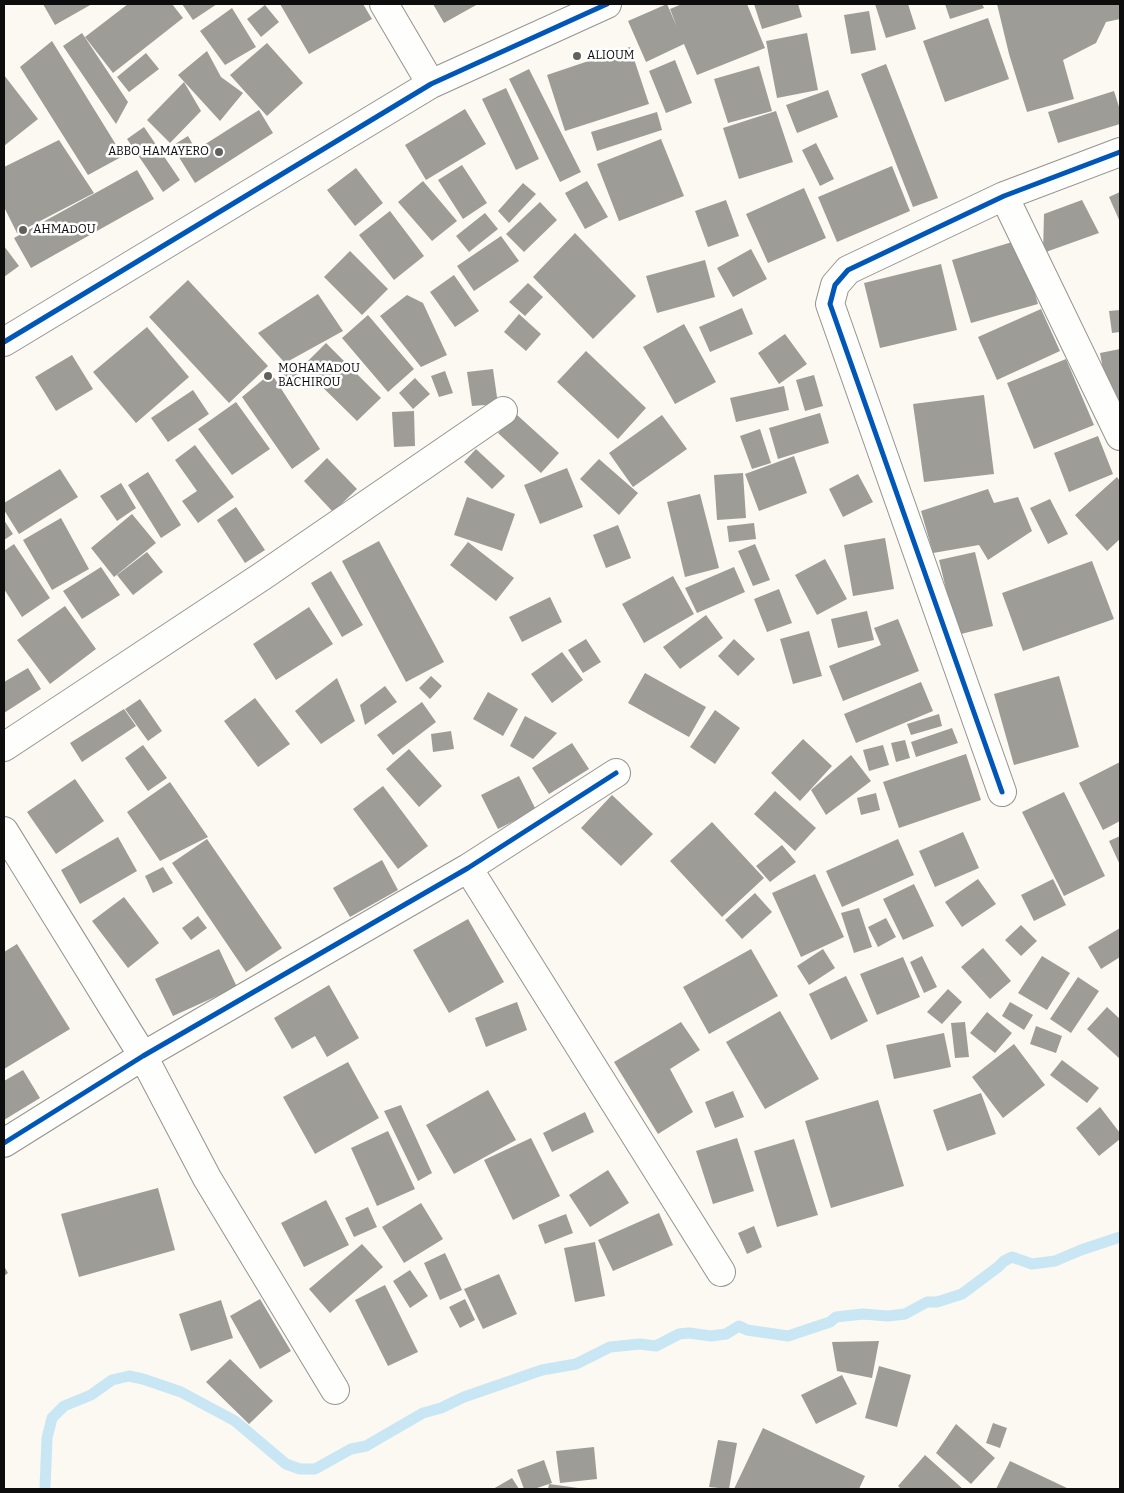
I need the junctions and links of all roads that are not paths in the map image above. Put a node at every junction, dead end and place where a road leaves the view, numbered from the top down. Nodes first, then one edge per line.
1 (384, 4) edge
2 (607, 4) edge
3 (431, 84) junction
4 (1120, 152) edge
5 (1004, 196) junction
6 (4, 342) edge
7 (503, 411) dead end
8 (1120, 436) edge
9 (4, 747) edge
10 (616, 772) dead end
11 (1002, 792) dead end
12 (4, 830) edge
13 (468, 868) junction
14 (143, 1056) junction
15 (4, 1143) edge
16 (721, 1272) dead end
17 (335, 1390) dead end

1 - 3 street
2 - 3 street
3 - 6 street
4 - 5 street
5 - 8 street
5 - 11 street
7 - 9 street
10 - 13 street
12 - 14 street
13 - 14 street
13 - 16 street
14 - 15 street
14 - 17 street

